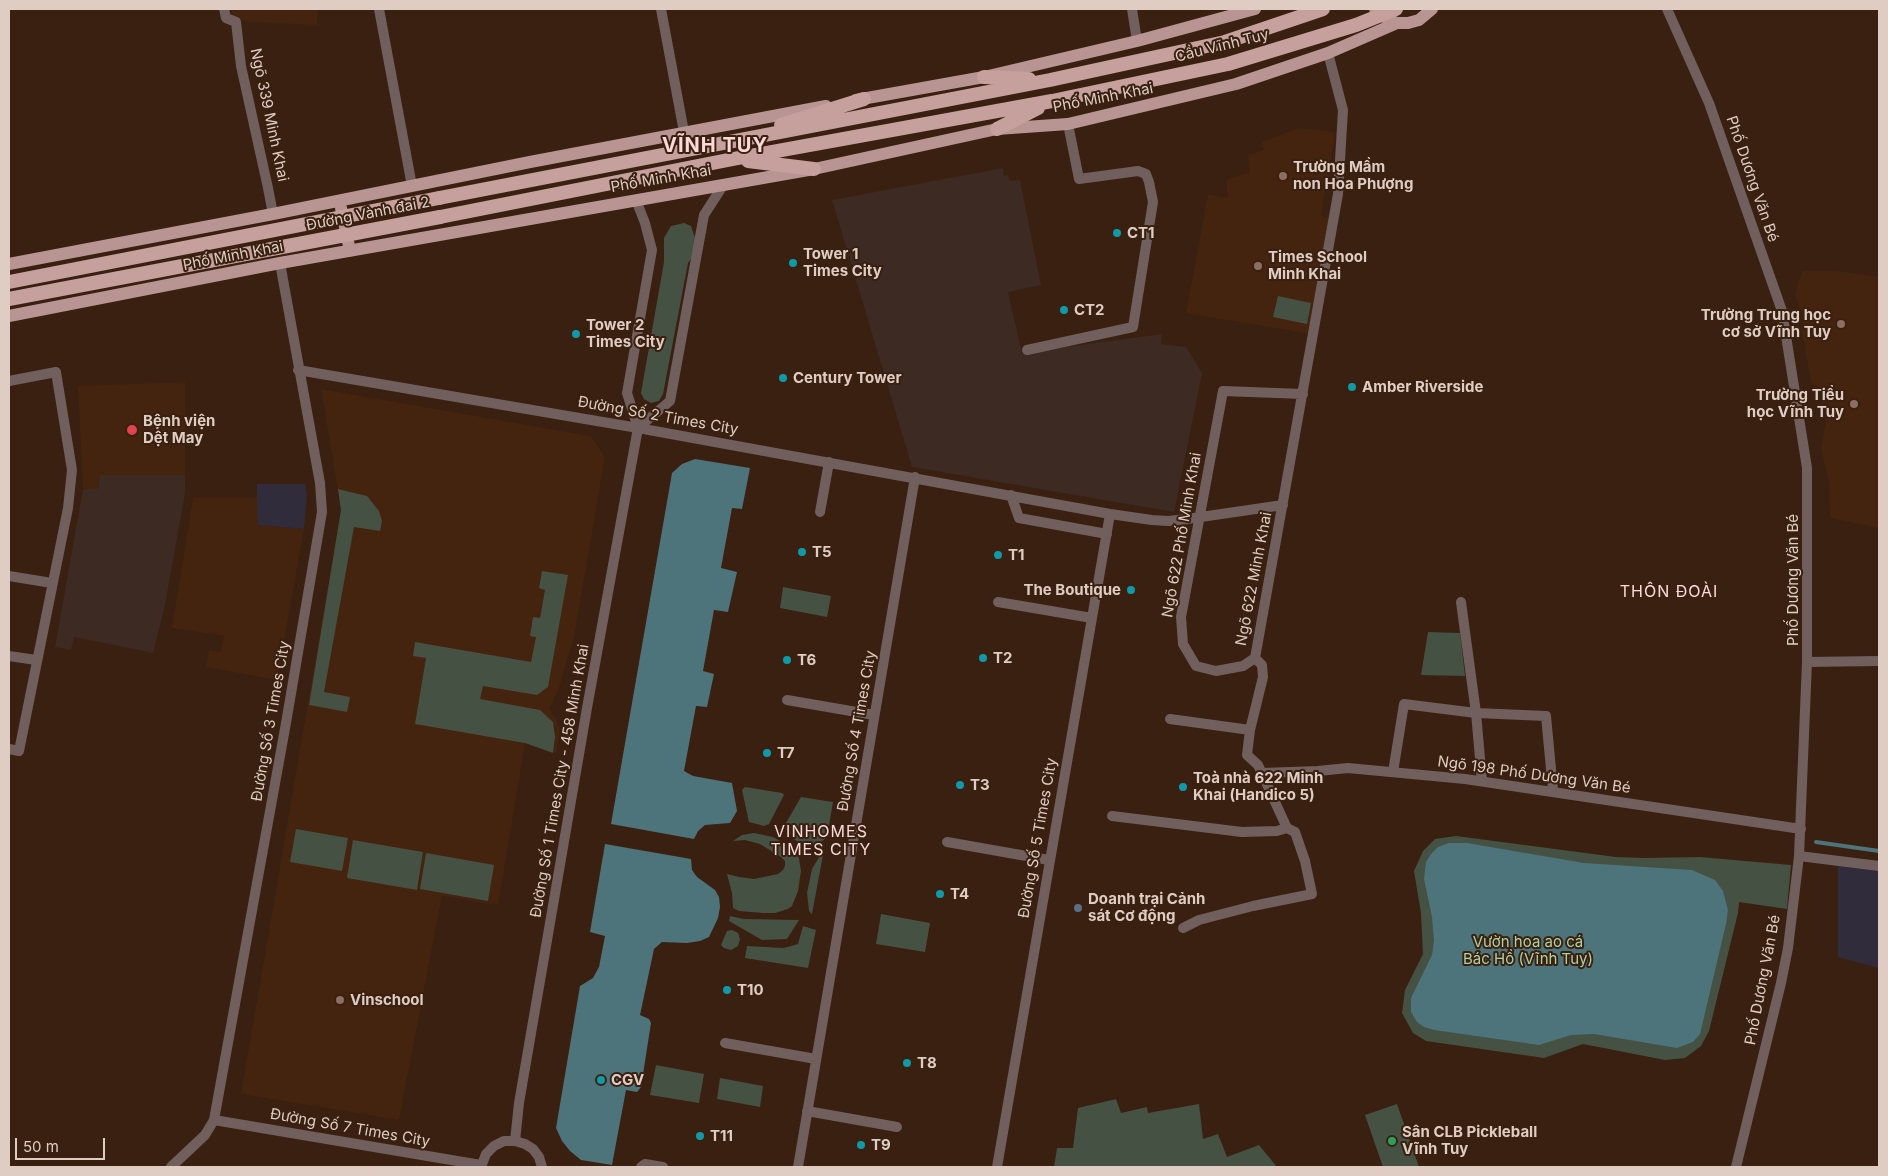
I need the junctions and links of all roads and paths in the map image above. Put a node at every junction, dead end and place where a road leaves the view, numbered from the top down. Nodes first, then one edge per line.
1 (224, 9) edge
2 (379, 9) edge
3 (661, 9) edge
4 (1132, 9) edge
5 (1255, 9) edge
6 (1323, 9) edge
7 (1375, 9) edge
8 (1396, 9) edge
9 (1432, 9) edge
10 (1668, 9) edge
11 (1397, 23) junction
12 (1137, 41) junction
13 (1328, 53) junction
14 (984, 77) junction
15 (1050, 80) junction
16 (864, 99) junction
17 (1052, 101) junction
18 (1068, 124) junction
19 (997, 129) junction
20 (684, 132) junction
21 (721, 145) junction
22 (733, 159) junction
23 (814, 169) junction
24 (724, 184) junction
25 (412, 186) junction
26 (340, 200) junction
27 (636, 200) junction
28 (272, 214) junction
29 (350, 250) junction
30 (280, 263) junction
31 (9, 264) edge
32 (9, 282) edge
33 (9, 299) edge
34 (9, 316) edge
35 (1027, 350) dead end
36 (298, 370) junction
37 (9, 381) edge
38 (1303, 394) junction
39 (638, 428) junction
40 (829, 462) junction
41 (915, 477) junction
42 (1012, 495) junction
43 (1283, 505) junction
44 (820, 512) dead end
45 (1110, 514) junction
46 (1200, 518) junction
47 (1107, 534) junction
48 (9, 576) edge
49 (52, 583) junction
50 (998, 602) dead end
51 (1460, 602) dead end
52 (1092, 618) junction
53 (9, 656) edge
54 (1255, 658) junction
55 (36, 660) junction
56 (1879, 661) edge
57 (1807, 662) junction
58 (787, 700) dead end
59 (1476, 713) junction
60 (874, 715) junction
61 (1170, 719) dead end
62 (1250, 730) junction
63 (9, 749) edge
64 (1393, 772) junction
65 (1262, 774) junction
66 (1482, 781) junction
67 (1553, 790) junction
68 (1112, 816) dead end
69 (1287, 828) junction
70 (1801, 829) junction
71 (947, 842) dead end
72 (1799, 856) junction
73 (1049, 860) junction
74 (1879, 866) edge
75 (1183, 928) dead end
76 (725, 1043) dead end
77 (816, 1059) junction
78 (807, 1111) junction
79 (214, 1120) junction
80 (897, 1127) dead end
81 (515, 1141) junction
82 (481, 1166) edge
83 (171, 1167) edge
84 (542, 1167) edge
85 (641, 1167) edge
86 (663, 1167) edge
87 (798, 1167) edge
88 (997, 1167) edge
89 (1736, 1167) edge

1 - 28 street, Ngõ 339 Minh Khai
2 - 25 street
3 - 20 street
4 - 12 street
5 - 12 main road
6 - 15 highway, Cầu Vĩnh Tuy
7 - 11 main road
8 - 17 highway, Cầu Vĩnh Tuy, bridge
9 - 11 main road, Phố Minh Khai
10 - 57 street, Phố Dương Văn Bé
11 - 13 main road, Phố Minh Khai
12 - 14 main road
13 - 18 main road, Phố Minh Khai
13 - 38 street
14 - 15 highway
14 - 16 main road
15 - 21 highway
16 - 20 main road
16 - 21 highway
17 - 19 highway
17 - 22 highway, Đường Vành đai 2
18 - 19 main road, Phố Minh Khai
18 - 35 street
19 - 23 main road, Phố Minh Khai
20 - 25 main road
21 - 32 highway, Đường Vành đai 2, bridge
22 - 23 highway
22 - 33 highway, Đường Vành đai 2, bridge
23 - 24 main road, Phố Minh Khai
24 - 27 main road, Phố Minh Khai
24 - 39 street
25 - 26 main road
26 - 28 main road
26 - 29 main road
27 - 29 main road, Phố Minh Khai
27 - 39 street, Đường Số 1 Times City - 458 Minh Khai
28 - 30 main road
28 - 31 main road
29 - 30 main road, Phố Minh Khai
30 - 34 main road, Phố Minh Khai
30 - 36 street, Đường Số 3 Times City
36 - 39 street, Đường Số 2 Times City
36 - 79 street, Đường Số 3 Times City
37 - 49 street
38 - 43 street
38 - 46 street, Ngõ 622 Phố Minh Khai
39 - 40 street, Đường Số 2 Times City
39 - 81 street, Đường Số 1 Times City - 458 Minh Khai
40 - 41 street, Đường Số 2 Times City
40 - 44 street
41 - 42 street, Đường Số 2 Times City
41 - 60 street, Đường Số 4 Times City
42 - 45 street, Đường Số 2 Times City
42 - 47 street
43 - 46 street, Đường Số 2 Times City
43 - 54 street, Ngõ 622 Minh Khai
45 - 46 street, Đường Số 2 Times City
45 - 47 street, Đường Số 5 Times City
46 - 54 street, Ngõ 622 Phố Minh Khai
47 - 52 street, Đường Số 5 Times City
48 - 49 street
49 - 55 street
50 - 52 street
51 - 59 street
52 - 73 street, Đường Số 5 Times City
53 - 55 street
54 - 62 street
55 - 63 street
56 - 57 street
57 - 70 street, Phố Dương Văn Bé
58 - 60 street
59 - 64 street
59 - 66 street
59 - 67 street
60 - 77 street, Đường Số 4 Times City
61 - 62 street
62 - 65 street
64 - 65 street, Ngõ 198 Phố Dương Văn Bé
64 - 66 street, Ngõ 198 Phố Dương Văn Bé
65 - 69 street
66 - 67 street, Ngõ 198 Phố Dương Văn Bé
67 - 70 street, Ngõ 198 Phố Dương Văn Bé
68 - 69 street
69 - 75 street
70 - 72 street, Phố Dương Văn Bé
71 - 73 street
72 - 74 street
72 - 89 street, Phố Dương Văn Bé
73 - 88 street, Đường Số 5 Times City
76 - 77 street
77 - 78 street, Đường Số 4 Times City
78 - 80 street
78 - 87 street, Đường Số 4 Times City
79 - 82 street, Đường Số 7 Times City
79 - 83 street, Đường Số 3 Times City
81 - 82 street
81 - 84 street
85 - 86 street

